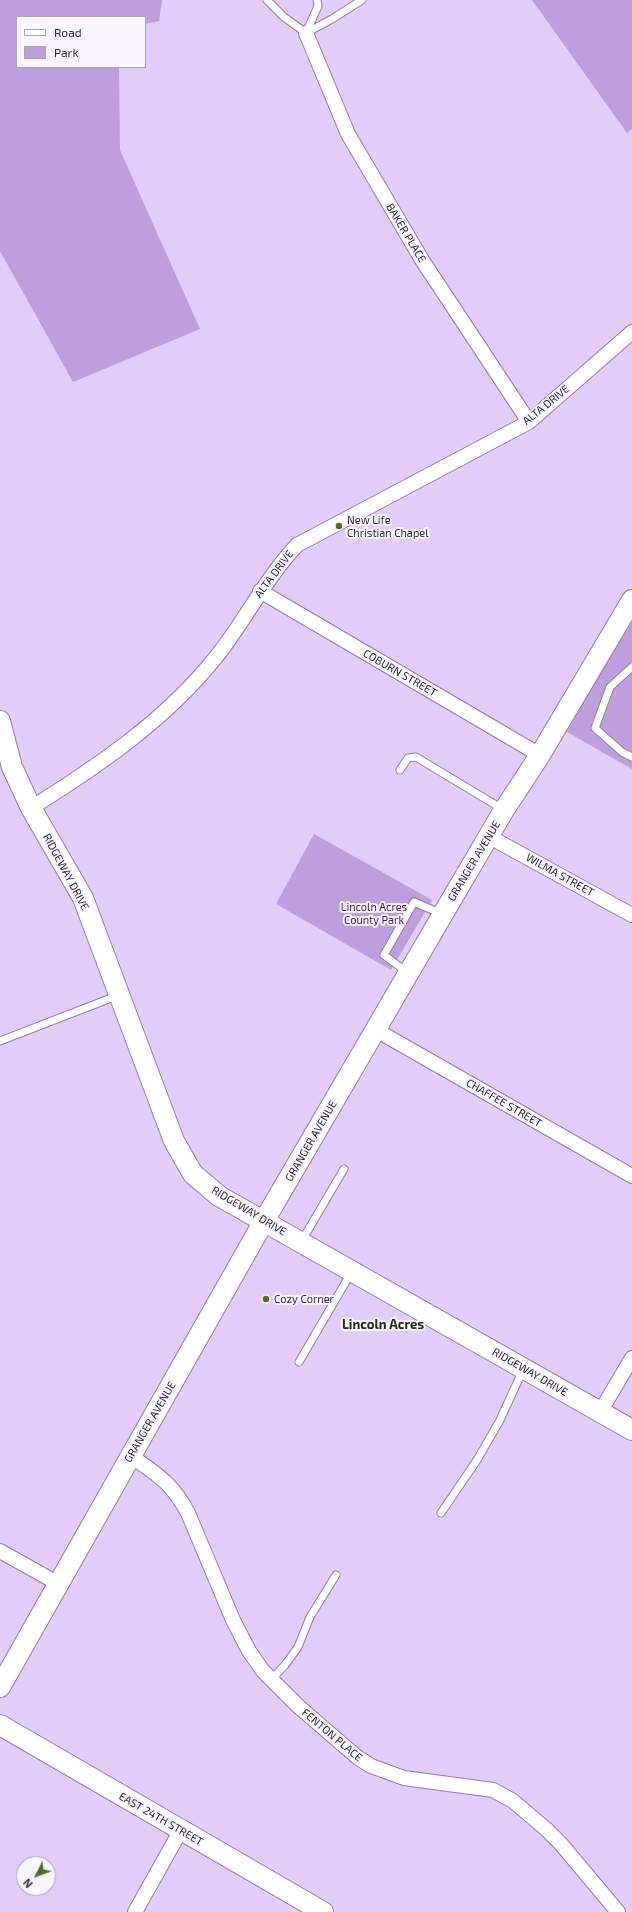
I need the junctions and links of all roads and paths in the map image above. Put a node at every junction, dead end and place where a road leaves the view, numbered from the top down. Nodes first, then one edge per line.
1 (267, 0) edge
2 (318, 0) edge
3 (362, 0) edge
4 (306, 33) junction
5 (632, 332) edge
6 (529, 422) junction
7 (260, 592) junction
8 (632, 600) edge
9 (632, 667) edge
10 (0, 721) edge
11 (540, 755) junction
12 (632, 757) edge
13 (400, 770) dead end
14 (31, 808) junction
15 (504, 810) junction
16 (488, 836) junction
17 (443, 914) junction
18 (632, 915) edge
19 (408, 973) junction
20 (119, 995) junction
21 (376, 1030) junction
22 (0, 1041) edge
23 (344, 1170) dead end
24 (632, 1176) edge
25 (264, 1221) junction
26 (301, 1242) junction
27 (352, 1271) junction
28 (632, 1358) edge
29 (299, 1362) dead end
30 (524, 1368) junction
31 (600, 1412) junction
32 (632, 1430) edge
33 (131, 1456) junction
34 (441, 1514) dead end
35 (0, 1551) edge
36 (336, 1575) dead end
37 (59, 1584) junction
38 (271, 1680) junction
39 (0, 1687) edge
40 (0, 1725) edge
41 (181, 1830) junction
42 (135, 1912) edge
43 (323, 1912) edge
44 (618, 1912) edge

1 - 4 lane
2 - 4 lane
3 - 4 lane
4 - 6 street, BAKER PLACE
5 - 6 street, ALTA DRIVE
6 - 7 street, ALTA DRIVE
7 - 11 street, COBURN STREET
7 - 14 street, ALTA DRIVE
8 - 11 street, GRANGER AVENUE
9 - 12 lane
10 - 14 street, RIDGEWAY DRIVE
11 - 15 street, GRANGER AVENUE
13 - 15 lane
14 - 20 street, RIDGEWAY DRIVE
15 - 16 street, GRANGER AVENUE
16 - 17 street, GRANGER AVENUE
16 - 18 street, WILMA STREET
17 - 19 street, GRANGER AVENUE
17 - 19 lane
19 - 21 street, GRANGER AVENUE
20 - 22 lane
20 - 25 street, RIDGEWAY DRIVE
21 - 24 street, CHAFFEE STREET
21 - 25 street, GRANGER AVENUE
23 - 26 lane
25 - 26 street, RIDGEWAY DRIVE
25 - 33 street, GRANGER AVENUE
26 - 27 street, RIDGEWAY DRIVE
27 - 29 lane
27 - 30 street, RIDGEWAY DRIVE
28 - 31 street
30 - 31 street, RIDGEWAY DRIVE
30 - 34 lane
31 - 32 street, RIDGEWAY DRIVE
33 - 37 street, GRANGER AVENUE
33 - 38 street, FENTON PLACE
35 - 37 street
36 - 38 lane
37 - 39 street, GRANGER AVENUE
38 - 44 street, FENTON PLACE
40 - 41 street, EAST 24TH STREET
41 - 42 street
41 - 43 street, EAST 24TH STREET

